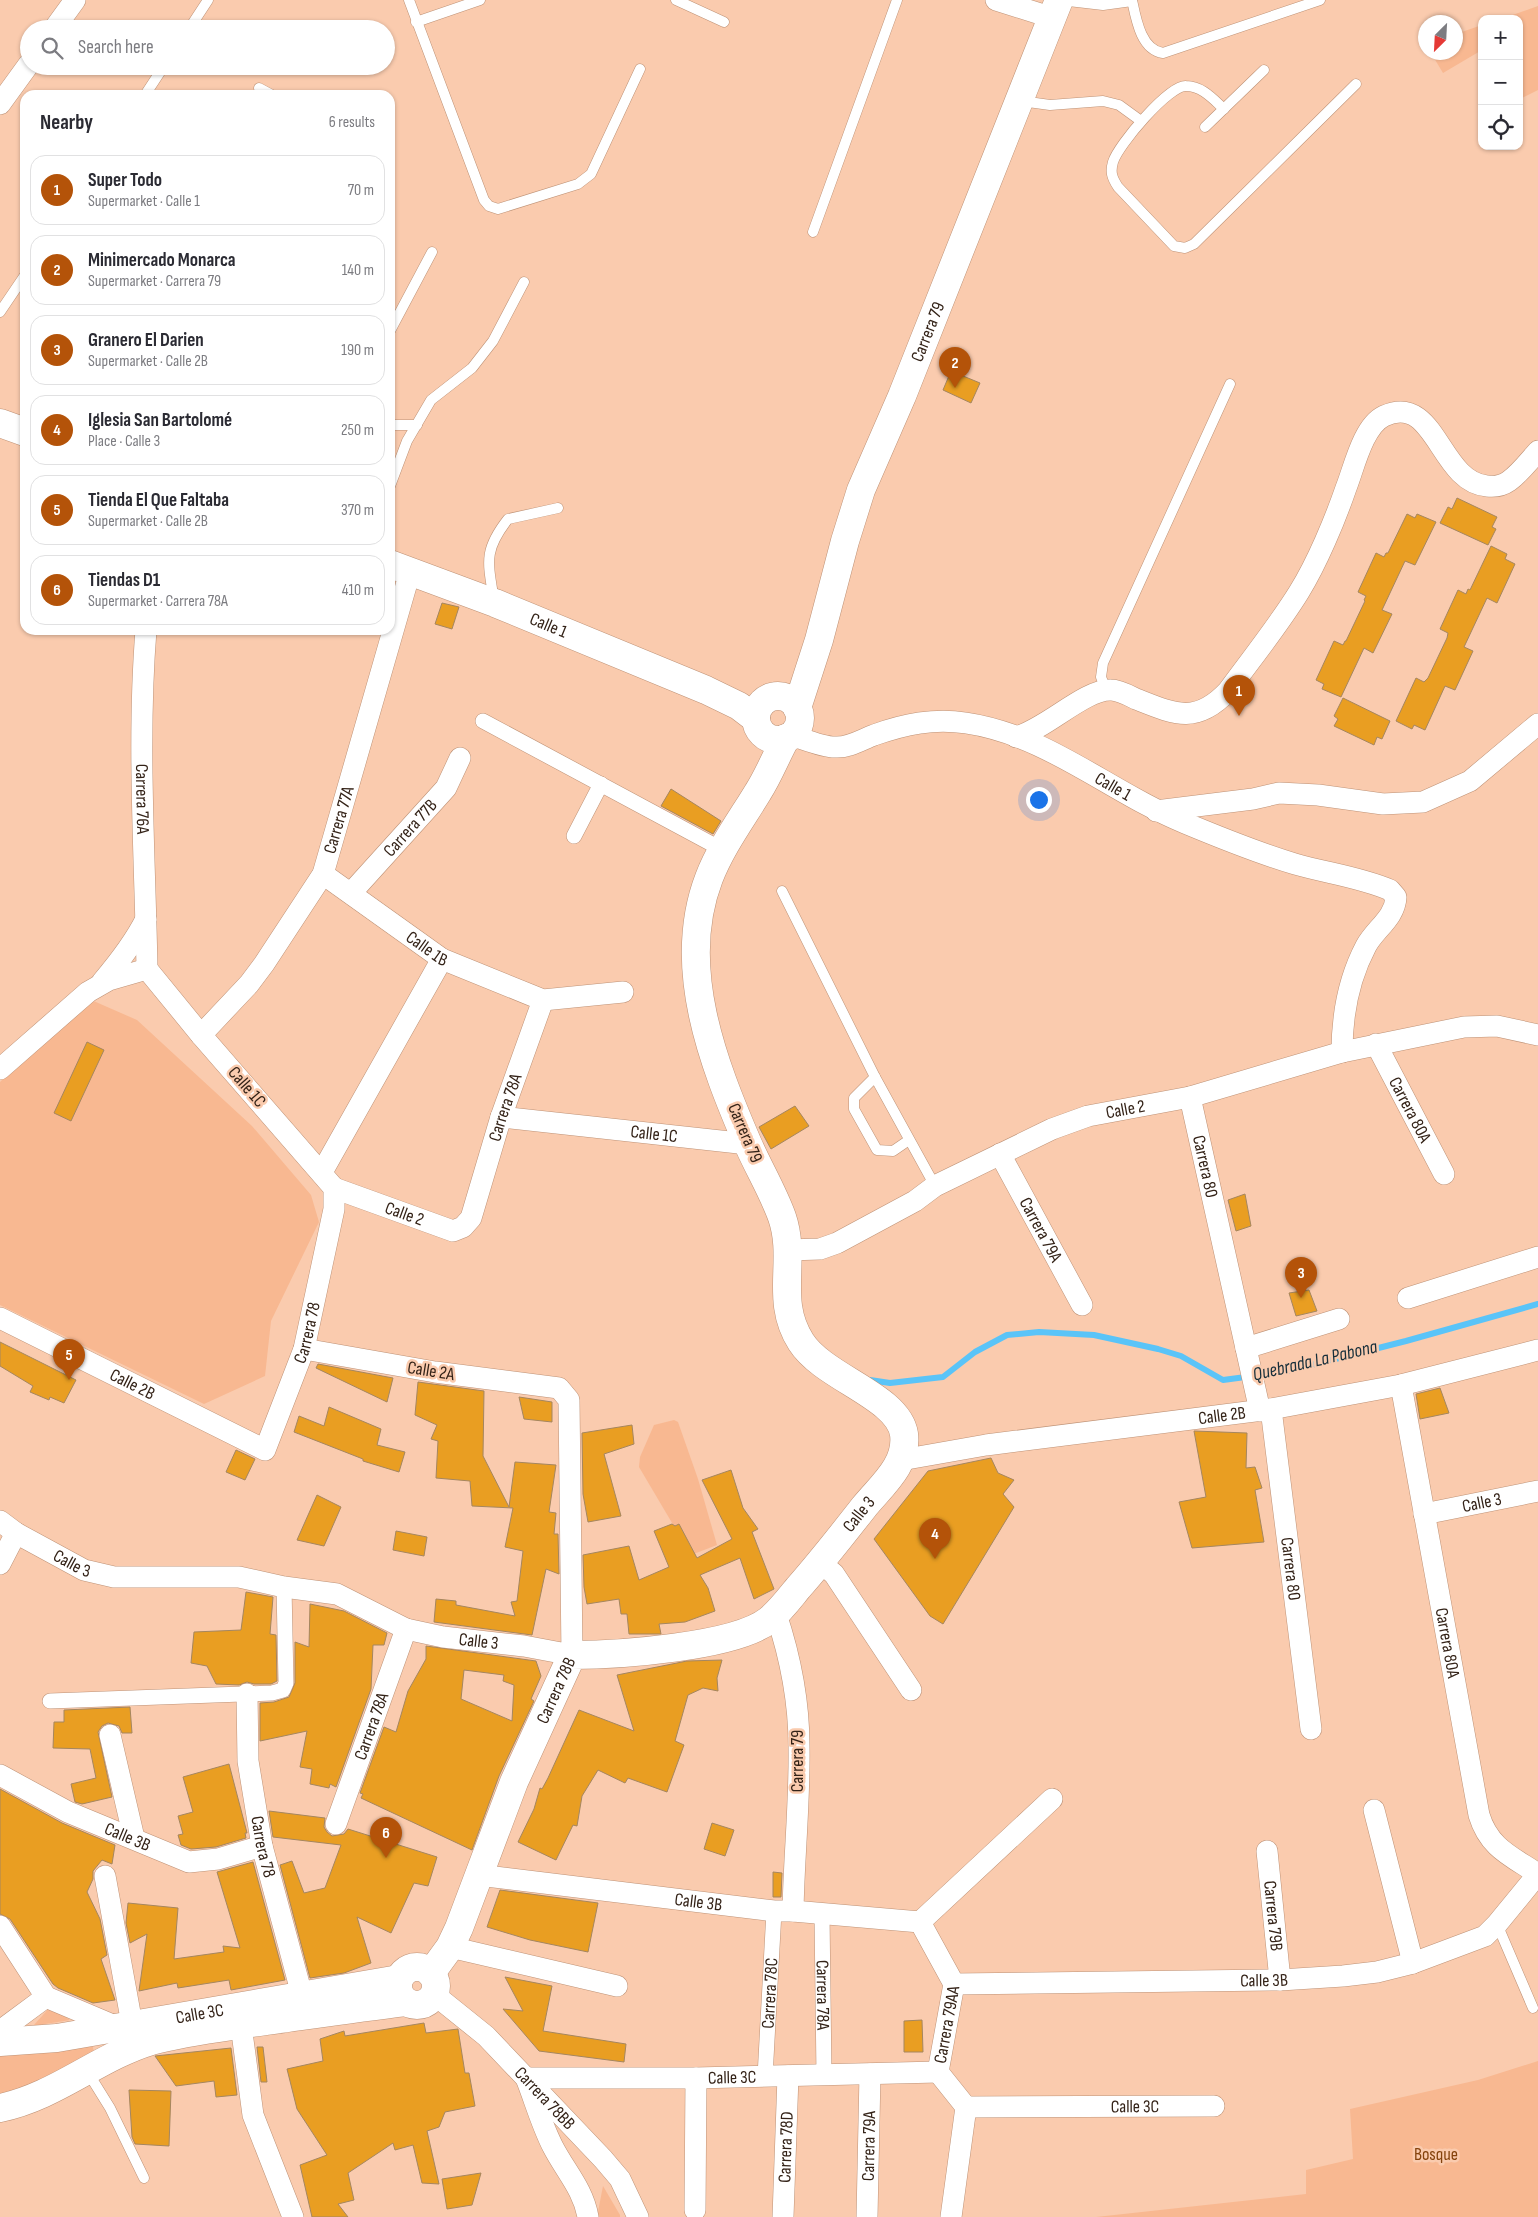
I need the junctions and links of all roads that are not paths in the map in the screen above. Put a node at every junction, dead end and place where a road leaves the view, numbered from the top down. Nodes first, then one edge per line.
1 (75, 0) edge
2 (208, 0) edge
3 (409, 0) edge
4 (480, 0) edge
5 (676, 0) edge
6 (897, 0) edge
7 (996, 0) edge
8 (1132, 0) edge
9 (1320, 0) edge
10 (1057, 6) edge
11 (61, 20) edge
12 (195, 20) edge
13 (416, 22) junction
14 (724, 22) dead end
15 (640, 69) dead end
16 (1264, 70) dead end
17 (21, 75) edge
18 (158, 75) edge
19 (1356, 84) dead end
20 (259, 88) dead end
21 (148, 90) edge
22 (263, 90) edge
23 (1019, 100) junction
24 (0, 104) edge
25 (1224, 109) junction
26 (1141, 121) junction
27 (1205, 128) dead end
28 (813, 232) dead end
29 (432, 252) dead end
30 (20, 281) edge
31 (524, 282) dead end
32 (4, 299) edge
33 (0, 312) edge
34 (395, 322) edge
35 (1230, 384) dead end
36 (0, 423) edge
37 (395, 425) edge
38 (417, 425) junction
39 (20, 430) edge
40 (1538, 451) edge
41 (395, 473) edge
42 (558, 508) dead end
43 (400, 568) edge
44 (395, 588) edge
45 (495, 603) junction
46 (146, 635) edge
47 (383, 635) edge
48 (1106, 690) junction
49 (780, 719) junction
50 (482, 721) dead end
51 (1538, 724) edge
52 (1016, 737) junction
53 (460, 758) dead end
54 (601, 784) junction
55 (1156, 811) junction
56 (574, 836) dead end
57 (723, 850) junction
58 (323, 874) junction
59 (782, 891) dead end
60 (351, 893) junction
61 (146, 919) junction
62 (442, 959) junction
63 (147, 968) junction
64 (98, 986) junction
65 (623, 992) dead end
66 (543, 1000) junction
67 (201, 1035) junction
68 (1538, 1035) edge
69 (1376, 1044) junction
70 (1342, 1052) junction
71 (0, 1069) edge
72 (875, 1077) junction
73 (1190, 1097) junction
74 (501, 1117) junction
75 (909, 1140) junction
76 (748, 1144) junction
77 (1000, 1154) junction
78 (1444, 1174) dead end
79 (328, 1180) junction
80 (935, 1186) junction
81 (471, 1218) joint
82 (788, 1250) junction
83 (1538, 1258) edge
84 (1408, 1298) dead end
85 (1082, 1305) dead end
86 (0, 1318) edge
87 (1339, 1319) dead end
88 (304, 1348) junction
89 (1538, 1350) edge
90 (1247, 1355) junction
91 (1401, 1385) junction
92 (558, 1388) joint
93 (1265, 1410) junction
94 (265, 1450) joint
95 (901, 1460) junction
96 (1538, 1491) edge
97 (1424, 1514) junction
98 (8, 1527) edge
99 (821, 1563) junction
100 (0, 1564) edge
101 (284, 1587) junction
102 (776, 1614) junction
103 (406, 1629) junction
104 (572, 1655) junction
105 (911, 1690) dead end
106 (247, 1694) junction
107 (50, 1701) dead end
108 (1311, 1729) dead end
109 (110, 1735) dead end
110 (0, 1775) edge
111 (1052, 1799) dead end
112 (1374, 1810) dead end
113 (336, 1824) dead end
114 (134, 1838) junction
115 (262, 1846) junction
116 (1267, 1851) dead end
117 (1538, 1874) edge
118 (478, 1875) junction
119 (105, 1876) dead end
120 (783, 1911) junction
121 (822, 1914) junction
122 (920, 1922) junction
123 (1498, 1924) junction
124 (0, 1926) edge
125 (450, 1947) junction
126 (1413, 1963) junction
127 (1280, 1980) junction
128 (433, 1984) junction
129 (954, 1984) junction
130 (617, 1986) dead end
131 (402, 1991) junction
132 (46, 1996) junction
133 (302, 1996) junction
134 (1533, 2008) dead end
135 (241, 2025) junction
136 (0, 2030) edge
137 (124, 2034) junction
138 (0, 2042) edge
139 (87, 2070) junction
140 (938, 2072) junction
141 (870, 2074) junction
142 (788, 2076) junction
143 (824, 2076) junction
144 (765, 2077) junction
145 (526, 2078) junction
146 (696, 2078) junction
147 (1214, 2106) dead end
148 (966, 2107) junction
149 (0, 2108) edge
150 (144, 2178) dead end
151 (695, 2210) dead end
152 (293, 2217) edge
153 (588, 2217) edge
154 (638, 2217) edge
155 (783, 2217) edge
156 (867, 2217) edge
157 (951, 2217) edge

1 - 11 street
2 - 12 lane
3 - 13 lane
4 - 13 lane
5 - 14 lane
6 - 28 lane
7 - 10 street
8 - 9 lane
8 - 10 lane
10 - 23 main road, Carrera 79
13 - 15 lane
16 - 25 lane
17 - 24 street
18 - 21 lane
19 - 26 lane
20 - 22 lane
23 - 26 lane
23 - 49 main road, Carrera 79
25 - 26 lane
25 - 27 lane
29 - 34 lane
30 - 32 lane
31 - 38 lane
32 - 33 lane
35 - 48 lane
36 - 39 main road
37 - 38 lane
38 - 41 lane
40 - 48 street
42 - 45 lane
43 - 44 street, Carrera 77A
43 - 45 main road, Calle 1
45 - 49 main road, Calle 1
46 - 61 street, Carrera 76A
47 - 58 street, Carrera 77A
48 - 52 street
49 - 52 street, Calle 1
49 - 57 main road, Carrera 79
50 - 54 street
51 - 55 street
52 - 55 street, Calle 1
53 - 60 street, Carrera 77B
54 - 56 street
54 - 57 street
55 - 70 street, Calle 1
57 - 76 main road, Carrera 79
58 - 60 street, Calle 1B
58 - 67 street, Carrera 77A
59 - 72 lane
60 - 62 street, Calle 1B
61 - 63 street, Carrera 76A
61 - 64 street
62 - 66 street, Calle 1B
62 - 79 street
63 - 64 street
63 - 67 street, Calle 1C
64 - 71 street
65 - 66 street
66 - 74 street, Carrera 78A
67 - 79 street, Calle 1C
68 - 69 street, Calle 2
69 - 70 street, Calle 2
69 - 78 street, Carrera 80A
70 - 73 street, Calle 2
72 - 75 lane
72 - 75 lane
73 - 77 street, Calle 2
73 - 90 street, Carrera 80
74 - 76 street, Calle 1C
74 - 81 street, Carrera 78A
75 - 80 lane
76 - 82 main road, Carrera 79
77 - 80 street, Calle 2
77 - 85 street, Carrera 79A
79 - 81 street, Calle 2
79 - 88 street, Carrera 78
80 - 82 street, Calle 2
82 - 95 main road, Carrera 79
83 - 84 street
86 - 94 street, Calle 2B
87 - 90 street
88 - 92 street, Calle 2A
88 - 94 street, Carrera 78
89 - 91 street, Calle 2B
90 - 93 street, Carrera 80
91 - 93 street, Calle 2B
91 - 97 street, Carrera 80A
92 - 104 street, Carrera 78B
93 - 95 street, Calle 2B
93 - 108 street, Carrera 80
95 - 99 main road, Calle 3
96 - 97 street, Calle 3
97 - 117 street, Carrera 80A
98 - 100 street
98 - 101 street, Calle 3
99 - 102 main road, Calle 3
99 - 105 street
101 - 103 street, Calle 3
101 - 106 street
102 - 104 main road, Calle 3
102 - 120 street, Carrera 79
103 - 104 street, Calle 3
103 - 113 street, Carrera 78A
104 - 118 main road, Carrera 78B
106 - 107 street
106 - 115 street, Carrera 78
109 - 114 street
110 - 114 street, Calle 3B
111 - 122 street
112 - 126 street
114 - 115 street, Calle 3B
115 - 133 street, Carrera 78
116 - 127 street, Carrera 79B
117 - 123 street, Calle 3B
118 - 120 street, Calle 3B
118 - 125 main road, Carrera 78B
119 - 137 street
120 - 121 street, Calle 3B
120 - 144 street, Carrera 78C
121 - 122 street, Calle 3B
121 - 143 street, Carrera 78A
122 - 129 street, Carrera 79AA
123 - 126 street, Calle 3B
123 - 134 lane
124 - 132 street
125 - 128 main road, Carrera 78B
125 - 130 street
126 - 127 street, Calle 3B
127 - 129 street, Calle 3B
128 - 131 main road
128 - 145 street, Carrera 78BB
129 - 140 street, Carrera 79AA
131 - 133 main road, Calle 3C
131 - 135 main road, Calle 3C
132 - 136 street
132 - 137 street
133 - 137 main road, Calle 3C
135 - 137 main road, Calle 3C
135 - 152 street
137 - 138 main road, Calle 3C
137 - 139 main road, Calle 3C
139 - 149 main road
139 - 150 lane
140 - 141 street, Calle 3C
140 - 148 street, Carrera 79AA
141 - 143 street, Calle 3C
141 - 156 street, Carrera 79A
142 - 143 street, Calle 3C
142 - 144 street, Calle 3C
142 - 155 street, Carrera 78D
144 - 146 street, Calle 3C
145 - 146 street, Calle 3C
145 - 153 street
145 - 154 street, Carrera 78BB
146 - 151 street
147 - 148 street, Calle 3C
148 - 157 street

